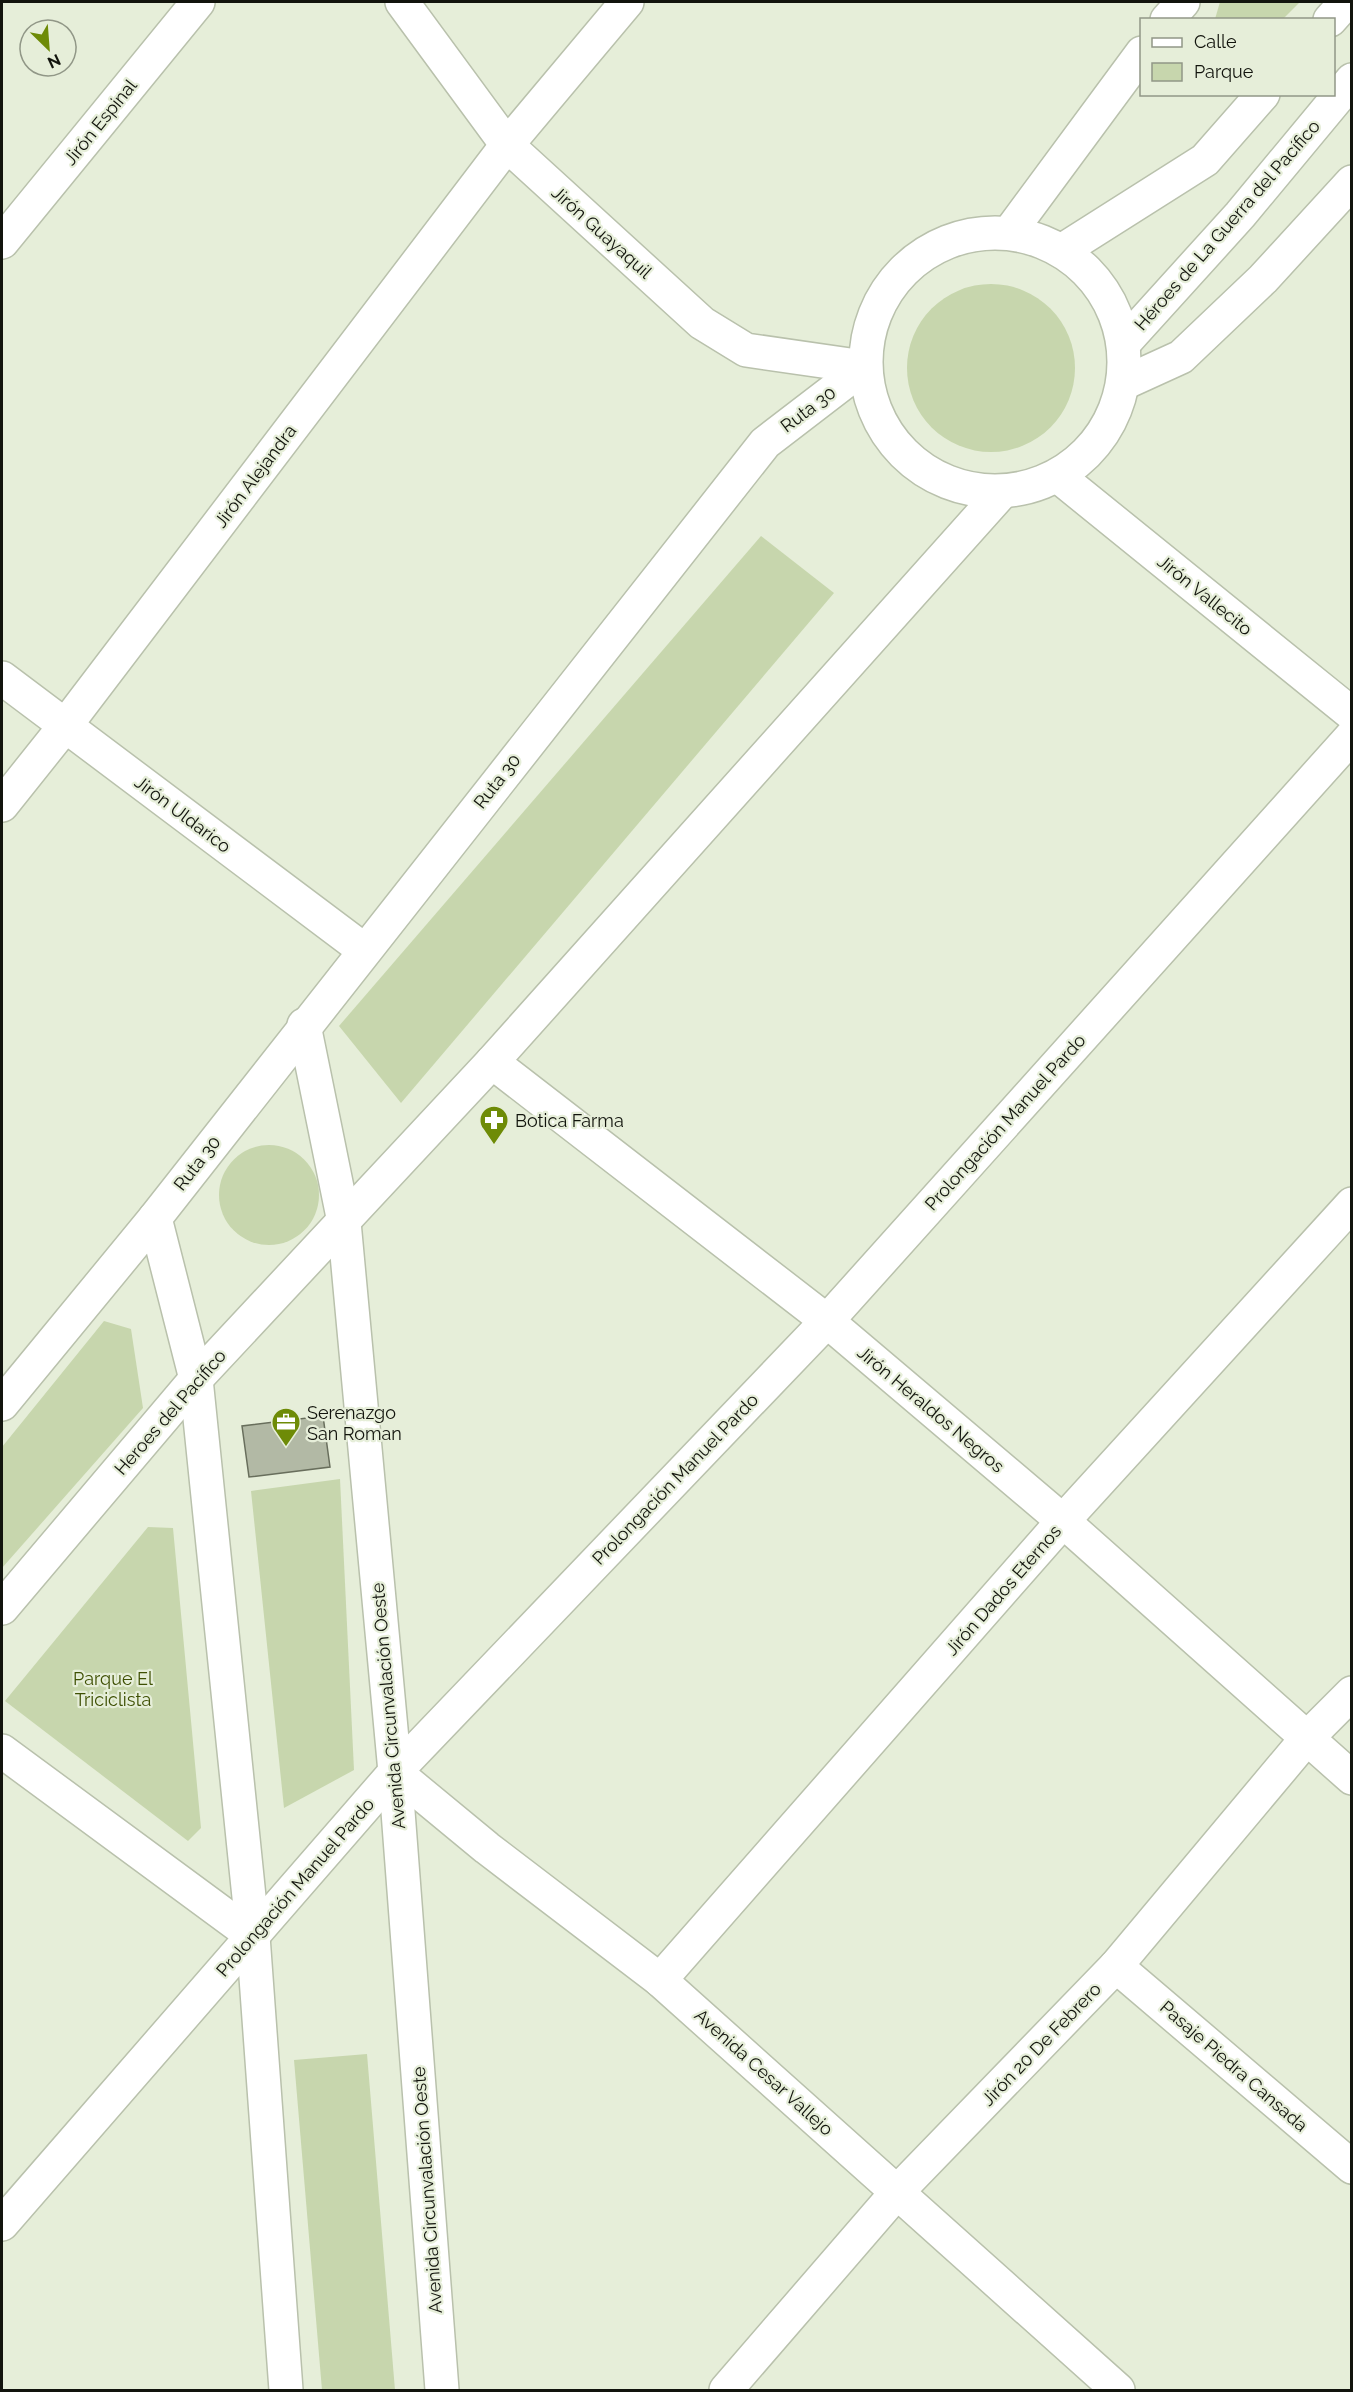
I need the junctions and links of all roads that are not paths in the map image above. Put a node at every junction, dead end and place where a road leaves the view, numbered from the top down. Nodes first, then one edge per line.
1 (198, 2) edge
2 (402, 2) edge
3 (627, 2) edge
4 (1183, 2) edge
5 (1346, 2) edge
6 (1169, 18) edge
7 (1332, 18) edge
8 (1140, 56) edge
9 (1352, 80) edge
10 (1261, 96) edge
11 (507, 145) junction
12 (1352, 182) edge
13 (1009, 233) junction
14 (2, 242) edge
15 (1063, 250) junction
16 (1125, 342) junction
17 (864, 367) junction
18 (1124, 383) junction
19 (1058, 476) junction
20 (1001, 493) junction
21 (2, 678) edge
22 (1352, 714) edge
23 (65, 726) junction
24 (1352, 736) edge
25 (2, 805) edge
26 (364, 950) junction
27 (304, 1025) junction
28 (492, 1062) junction
29 (1352, 1204) edge
30 (155, 1218) junction
31 (344, 1222) junction
32 (827, 1321) junction
33 (196, 1379) junction
34 (2, 1404) edge
35 (1063, 1521) junction
36 (2, 1608) edge
37 (1352, 1693) edge
38 (1307, 1738) junction
39 (2, 1751) edge
40 (395, 1772) junction
41 (1352, 1778) edge
42 (253, 1936) junction
43 (1116, 1966) junction
44 (660, 1980) junction
45 (1352, 2167) edge
46 (898, 2191) junction
47 (2, 2224) edge
48 (286, 2391) edge
49 (442, 2391) edge
50 (726, 2391) edge
51 (1118, 2391) edge

1 - 14 main road, Jirón Espinal
2 - 11 main road, Jirón Guayaquil
3 - 11 main road, Jirón Alejandra
4 - 6 main road
5 - 7 main road
8 - 13 main road
9 - 16 main road, Héroes de La Guerra del Pacífico
10 - 15 main road
11 - 17 main road, Jirón Guayaquil
11 - 23 main road, Jirón Alejandra
12 - 18 main road
13 - 15 main road, Héroes de La Guerra del Pacífico
13 - 17 main road, Héroes de La Guerra del Pacífico
15 - 16 main road, Héroes de La Guerra del Pacífico
16 - 18 main road, Héroes de La Guerra del Pacífico
17 - 20 main road, Héroes de La Guerra del Pacífico
17 - 26 main road, Ruta 30
18 - 19 main road, Héroes de La Guerra del Pacífico
19 - 20 main road, Héroes de La Guerra del Pacífico
19 - 22 main road, Jirón Vallecito
20 - 28 main road
21 - 23 main road, Jirón Uldarico
23 - 25 main road, Jirón Alejandra
23 - 26 main road, Jirón Uldarico
24 - 32 main road, Prolongación Manuel Pardo
26 - 27 main road, Ruta 30
27 - 30 main road, Ruta 30
27 - 31 main road, Avenida Circunvalación Oeste
28 - 31 main road
28 - 32 main road, Jirón Heraldos Negros
29 - 35 main road, Jirón Dados Eternos
30 - 33 main road
30 - 34 main road
31 - 33 main road, Heroes del Pacífico
31 - 40 main road, Avenida Circunvalación Oeste
32 - 35 main road, Jirón Heraldos Negros
32 - 40 main road, Prolongación Manuel Pardo
33 - 36 main road, Heroes del Pacífico
33 - 42 main road
35 - 38 main road, Jirón Heraldos Negros
35 - 44 main road, Jirón Dados Eternos
37 - 38 main road, Jirón 20 De Febrero
38 - 41 main road, Jirón Heraldos Negros
38 - 43 main road, Jirón 20 De Febrero
39 - 42 main road
40 - 42 main road, Prolongación Manuel Pardo
40 - 44 main road, Avenida Cesar Vallejo
40 - 49 main road, Avenida Circunvalación Oeste
42 - 47 main road, Prolongación Manuel Pardo
42 - 48 main road
43 - 45 main road, Pasaje Piedra Cansada
43 - 46 main road, Jirón 20 De Febrero
44 - 46 main road, Avenida Cesar Vallejo
46 - 50 main road, Jirón 20 De Febrero
46 - 51 main road, Avenida Cesar Vallejo

